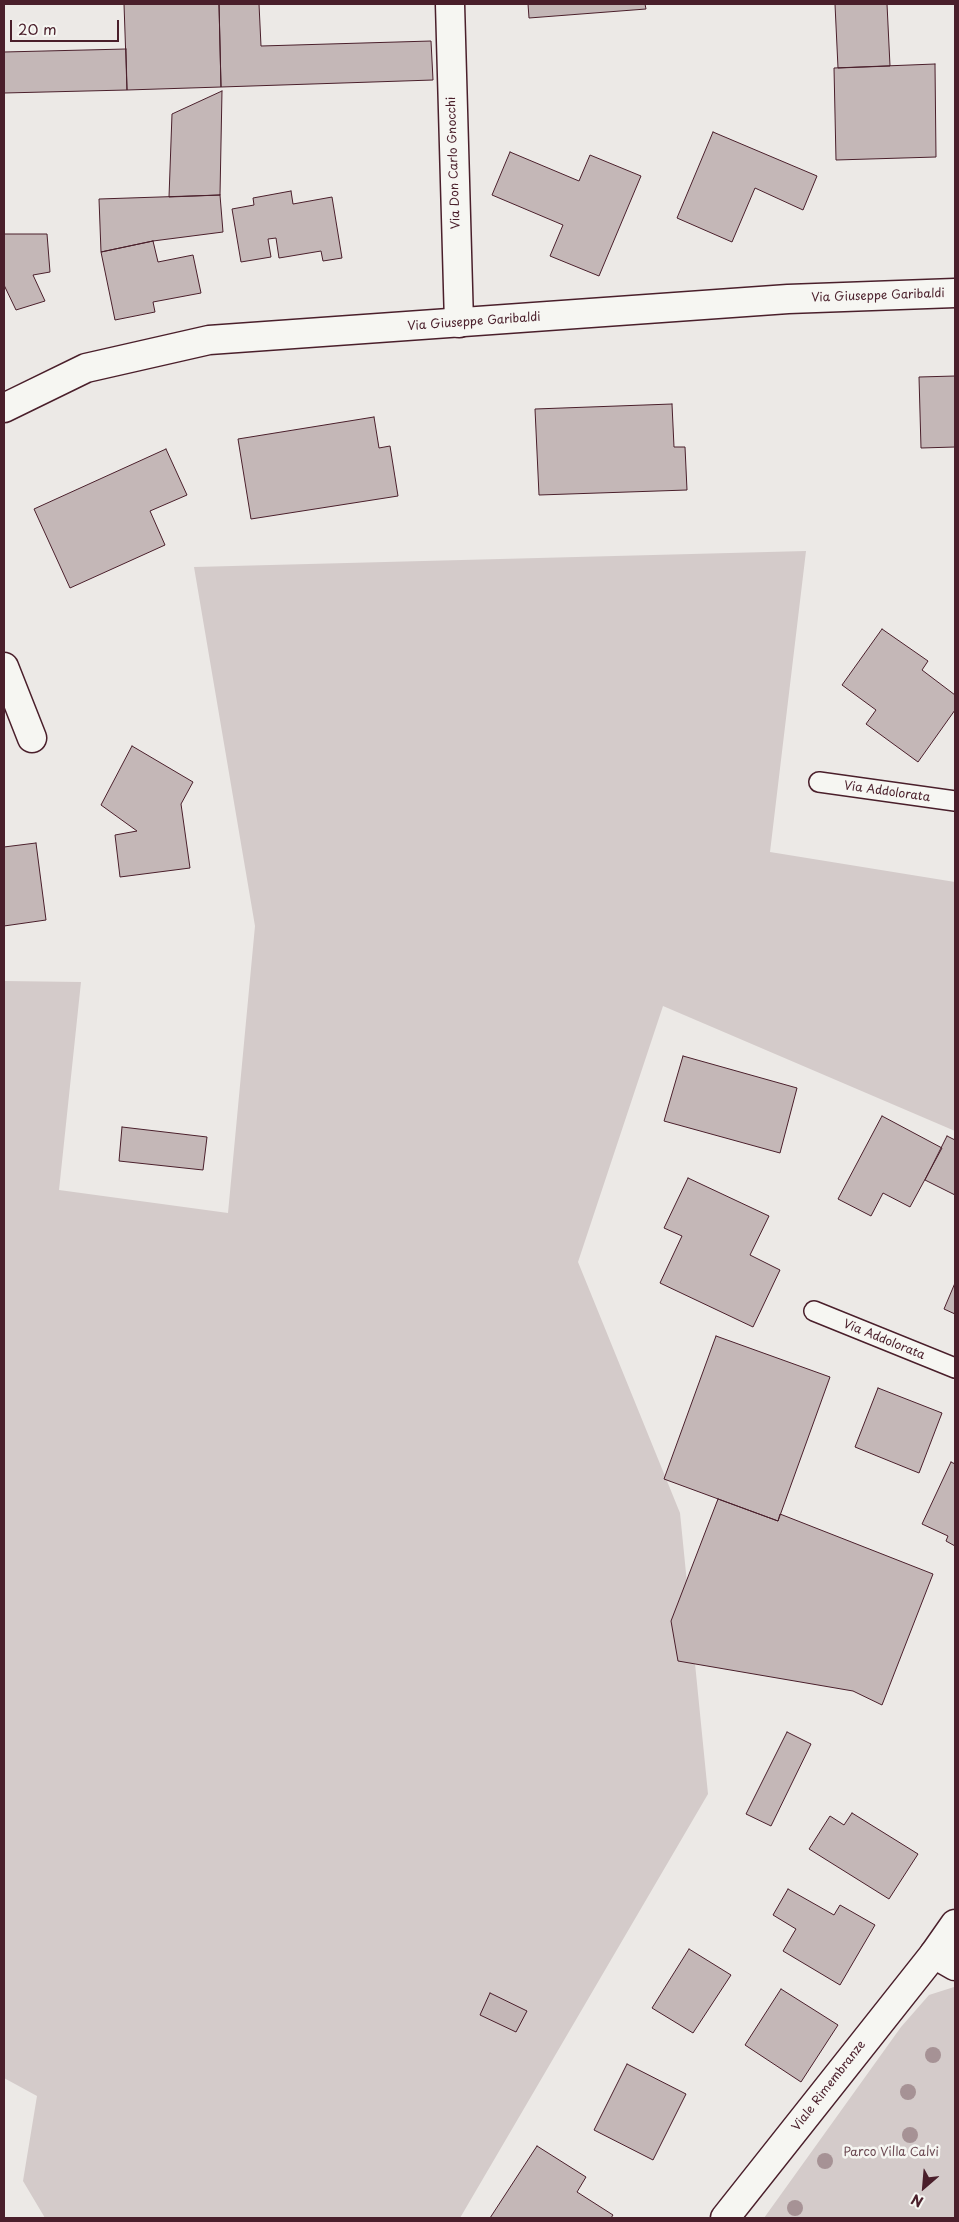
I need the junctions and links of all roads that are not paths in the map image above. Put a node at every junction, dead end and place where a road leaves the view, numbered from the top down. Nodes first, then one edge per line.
1 (450, 4) edge
2 (955, 293) edge
3 (459, 323) junction
4 (4, 408) edge
5 (4, 667) edge
6 (32, 738) dead end
7 (819, 782) dead end
8 (955, 801) edge
9 (814, 1311) dead end
10 (955, 1368) edge
11 (955, 1924) edge
12 (944, 1960) edge
13 (725, 2218) edge

1 - 3 street, Via Don Carlo Gnocchi
2 - 3 street, Via Giuseppe Garibaldi
3 - 4 street, Via Giuseppe Garibaldi
5 - 6 street
7 - 8 lane, Via Addolorata
9 - 10 lane, Via Addolorata
11 - 12 street
12 - 13 street, Viale Rimembranze

